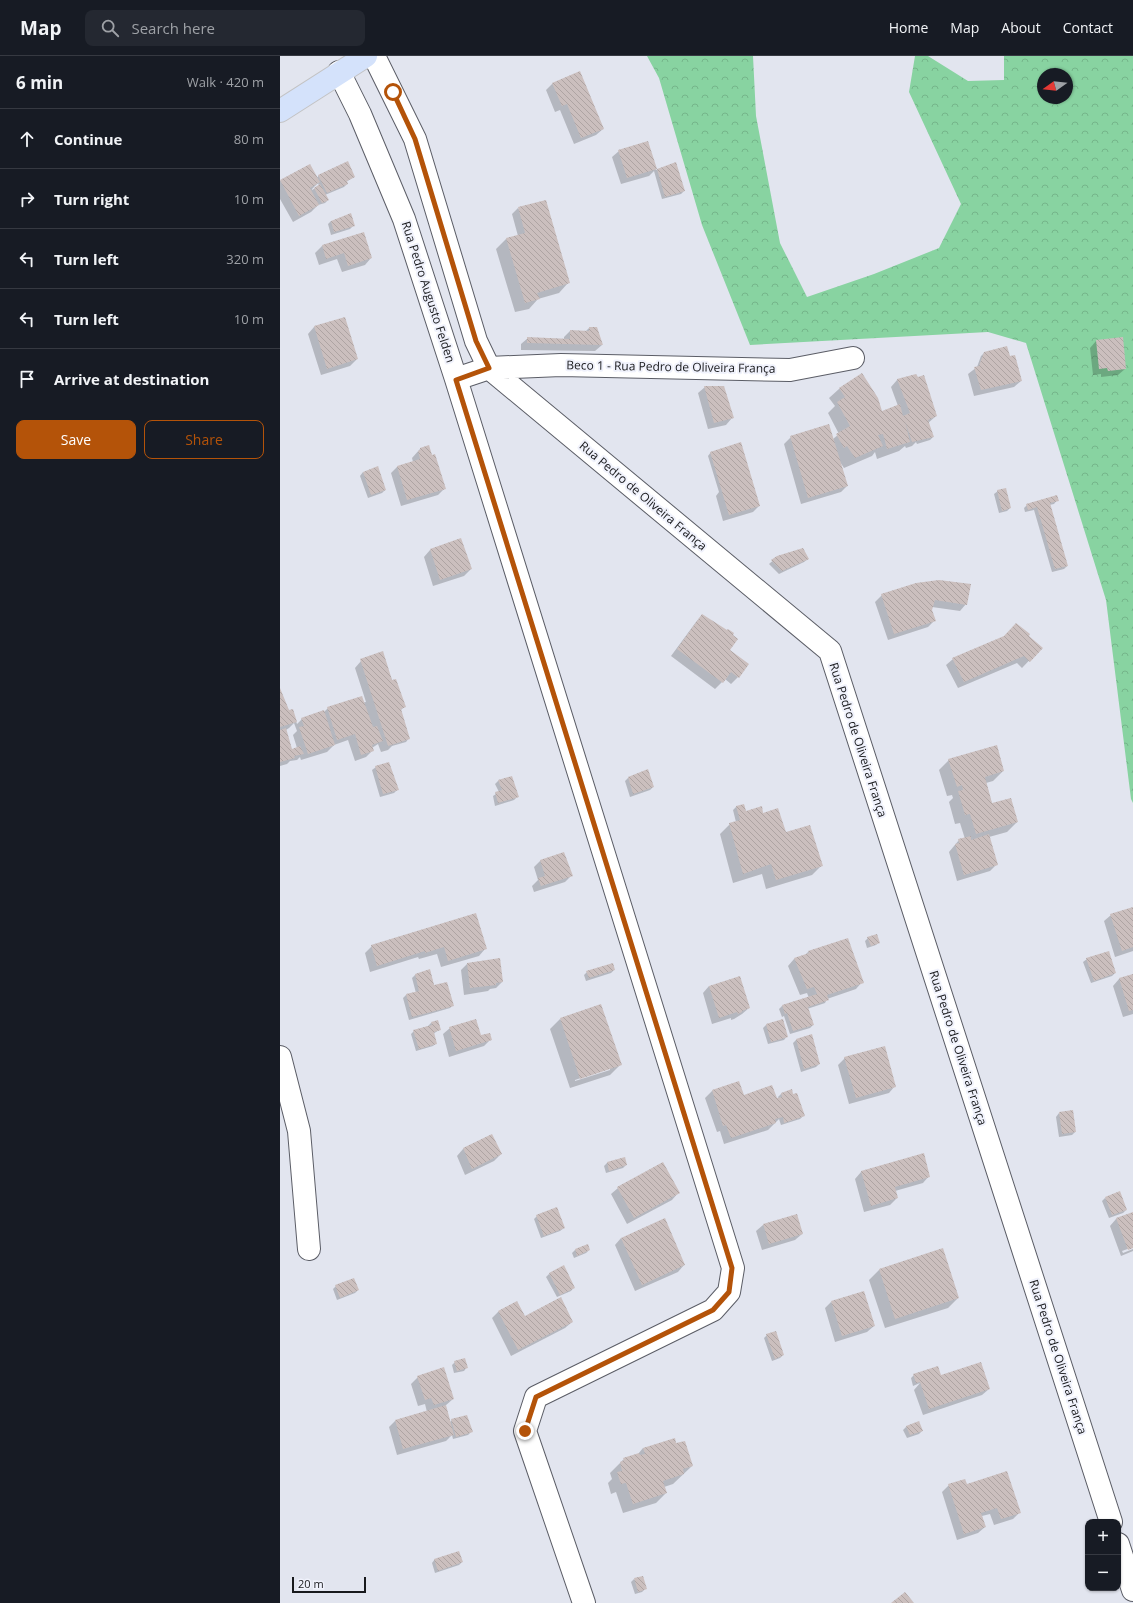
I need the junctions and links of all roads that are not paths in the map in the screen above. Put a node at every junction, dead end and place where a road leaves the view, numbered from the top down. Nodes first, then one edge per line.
1 (366, 56) edge
2 (374, 56) edge
3 (339, 72) junction
4 (280, 111) edge
5 (853, 358) dead end
6 (489, 368) junction
7 (456, 380) junction
8 (280, 1057) edge
9 (309, 1249) dead end
10 (1110, 1519) edge
11 (1121, 1553) edge
12 (1133, 1590) edge
13 (584, 1603) edge

1 - 3 main road
2 - 6 street, Rua Pedro de Oliveira França
3 - 4 main road
3 - 7 street, Rua Pedro Augusto Felden
5 - 6 street, Beco 1 - Rua Pedro de Oliveira França
6 - 7 street, Beco 1 - Rua Pedro de Oliveira França
6 - 10 street, Rua Pedro de Oliveira França
7 - 13 street, Rua Pedro Augusto Felden
8 - 9 street
11 - 12 street

